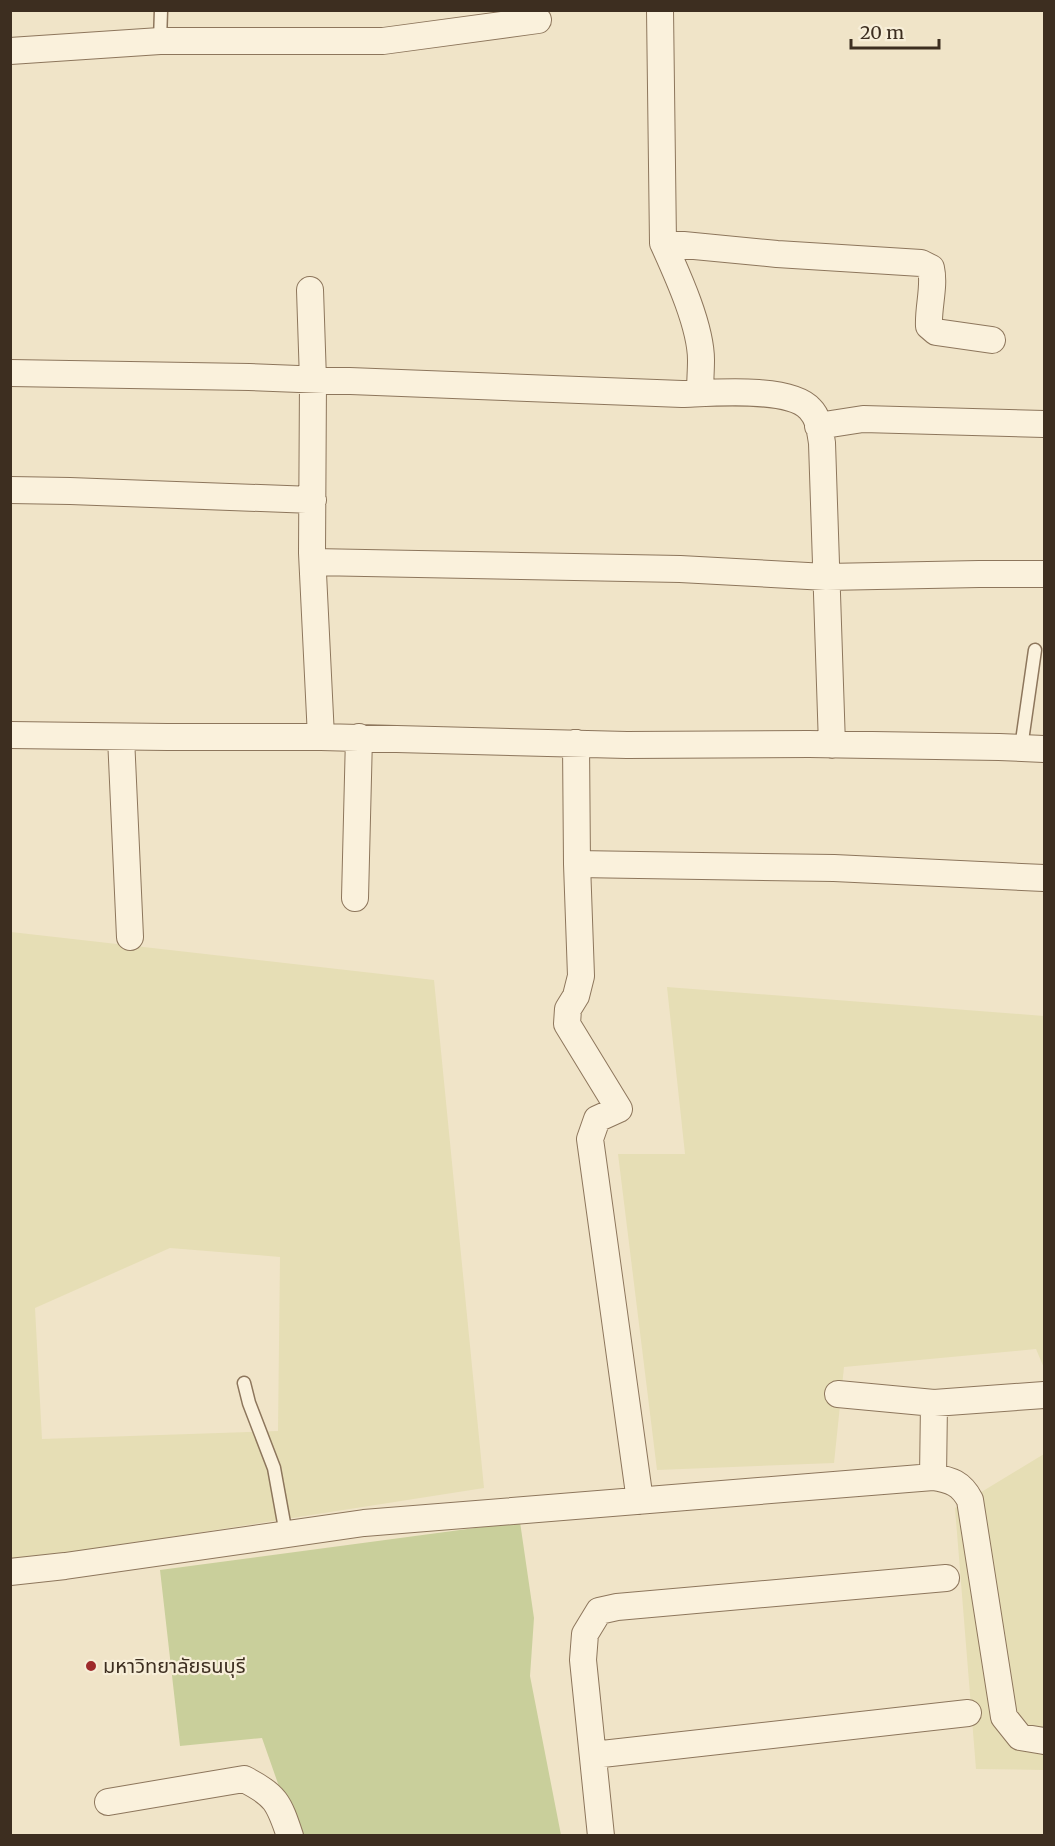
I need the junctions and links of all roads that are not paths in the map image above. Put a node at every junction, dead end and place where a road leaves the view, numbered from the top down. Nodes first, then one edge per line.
1 (161, 10) edge
2 (660, 10) edge
3 (538, 20) dead end
4 (159, 41) junction
5 (10, 51) edge
6 (663, 243) junction
7 (309, 290) dead end
8 (992, 340) dead end
9 (10, 373) edge
10 (314, 380) junction
11 (700, 393) junction
12 (1044, 424) edge
13 (818, 426) junction
14 (10, 490) edge
15 (313, 500) junction
16 (313, 562) junction
17 (1044, 574) edge
18 (826, 577) junction
19 (1035, 650) dead end
20 (10, 735) edge
21 (121, 737) junction
22 (321, 737) junction
23 (359, 737) junction
24 (576, 743) junction
25 (832, 745) junction
26 (1033, 749) edge
27 (577, 864) junction
28 (1044, 878) edge
29 (355, 897) dead end
30 (130, 937) dead end
31 (244, 1383) dead end
32 (838, 1394) dead end
33 (1044, 1395) edge
34 (934, 1403) junction
35 (933, 1478) junction
36 (640, 1501) junction
37 (286, 1534) junction
38 (10, 1572) edge
39 (946, 1578) dead end
40 (968, 1713) dead end
41 (1044, 1741) edge
42 (592, 1755) junction
43 (108, 1802) dead end
44 (290, 1836) edge
45 (602, 1836) edge

1 - 4 lane
2 - 6 street
3 - 4 street
4 - 5 street
6 - 8 street
6 - 11 street
7 - 10 street
9 - 10 street
10 - 11 street
10 - 15 street
11 - 13 street
12 - 13 street
13 - 18 street
14 - 15 street
15 - 16 street
16 - 18 street
16 - 22 street
17 - 18 street
18 - 25 street
19 - 26 lane
20 - 21 street
21 - 22 street
21 - 30 street
22 - 23 street
23 - 24 street
23 - 29 street
24 - 25 street
24 - 27 street
25 - 26 street
27 - 28 street
27 - 36 street
31 - 37 lane
32 - 34 street
33 - 34 street
34 - 35 street
35 - 36 street
35 - 41 street
36 - 37 street
37 - 38 street
39 - 42 street
40 - 42 street
42 - 45 street
43 - 44 street

